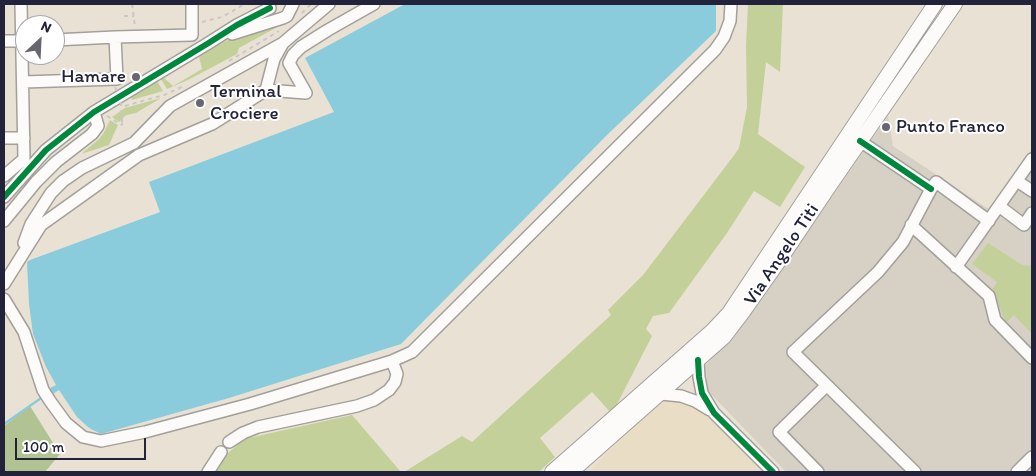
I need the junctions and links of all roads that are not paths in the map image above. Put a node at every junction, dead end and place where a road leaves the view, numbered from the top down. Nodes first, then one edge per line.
1 (192, 4) edge
2 (329, 4) edge
3 (374, 4) edge
4 (731, 4) edge
5 (935, 4) edge
6 (955, 4) edge
7 (271, 6) edge
8 (286, 13) edge
9 (115, 36) junction
10 (65, 39) edge
11 (283, 43) junction
12 (208, 44) junction
13 (23, 65) edge
14 (23, 82) junction
15 (266, 90) junction
16 (99, 112) junction
17 (4, 138) edge
18 (24, 138) junction
19 (854, 139) junction
20 (1032, 159) edge
21 (4, 176) edge
22 (1017, 181) junction
23 (930, 189) junction
24 (1032, 191) edge
25 (4, 197) edge
26 (999, 206) junction
27 (1032, 213) edge
28 (4, 220) edge
29 (989, 221) junction
30 (912, 225) junction
31 (18, 260) junction
32 (956, 267) junction
33 (4, 284) edge
34 (4, 299) edge
35 (1032, 358) edge
36 (698, 360) junction
37 (392, 361) junction
38 (826, 386) junction
39 (661, 394) junction
40 (714, 413) junction
41 (229, 442) dead end
42 (221, 452) dead end
43 (1032, 457) edge
44 (208, 472) edge
45 (552, 472) edge
46 (571, 472) edge
47 (773, 472) edge
48 (818, 472) edge
49 (915, 472) edge
50 (1017, 472) edge

1 - 9 street
2 - 11 street
3 - 15 street
4 - 37 street
5 - 19 main road, Via Angelo Titi
6 - 19 main road, Via Angelo Titi
7 - 8 street
7 - 12 street
8 - 12 street
9 - 10 street
9 - 14 street
11 - 15 street
11 - 31 street
12 - 16 street
13 - 14 street
14 - 18 street
15 - 31 street
16 - 25 street
16 - 28 street
17 - 18 street
18 - 21 street
19 - 23 street
19 - 36 main road, Via Angelo Titi
19 - 45 main road, Via Angelo Titi
20 - 22 street
22 - 24 street
22 - 26 street
23 - 29 street
23 - 30 street
26 - 27 street
26 - 29 street
29 - 32 street
30 - 32 street
30 - 38 street
31 - 33 street
32 - 35 street
34 - 37 street
36 - 39 main road, Via Angelo Titi
36 - 40 street
37 - 41 street
38 - 48 street
38 - 49 street
39 - 40 street
39 - 46 main road, Via Angelo Titi
40 - 47 street
42 - 44 street
43 - 50 street

